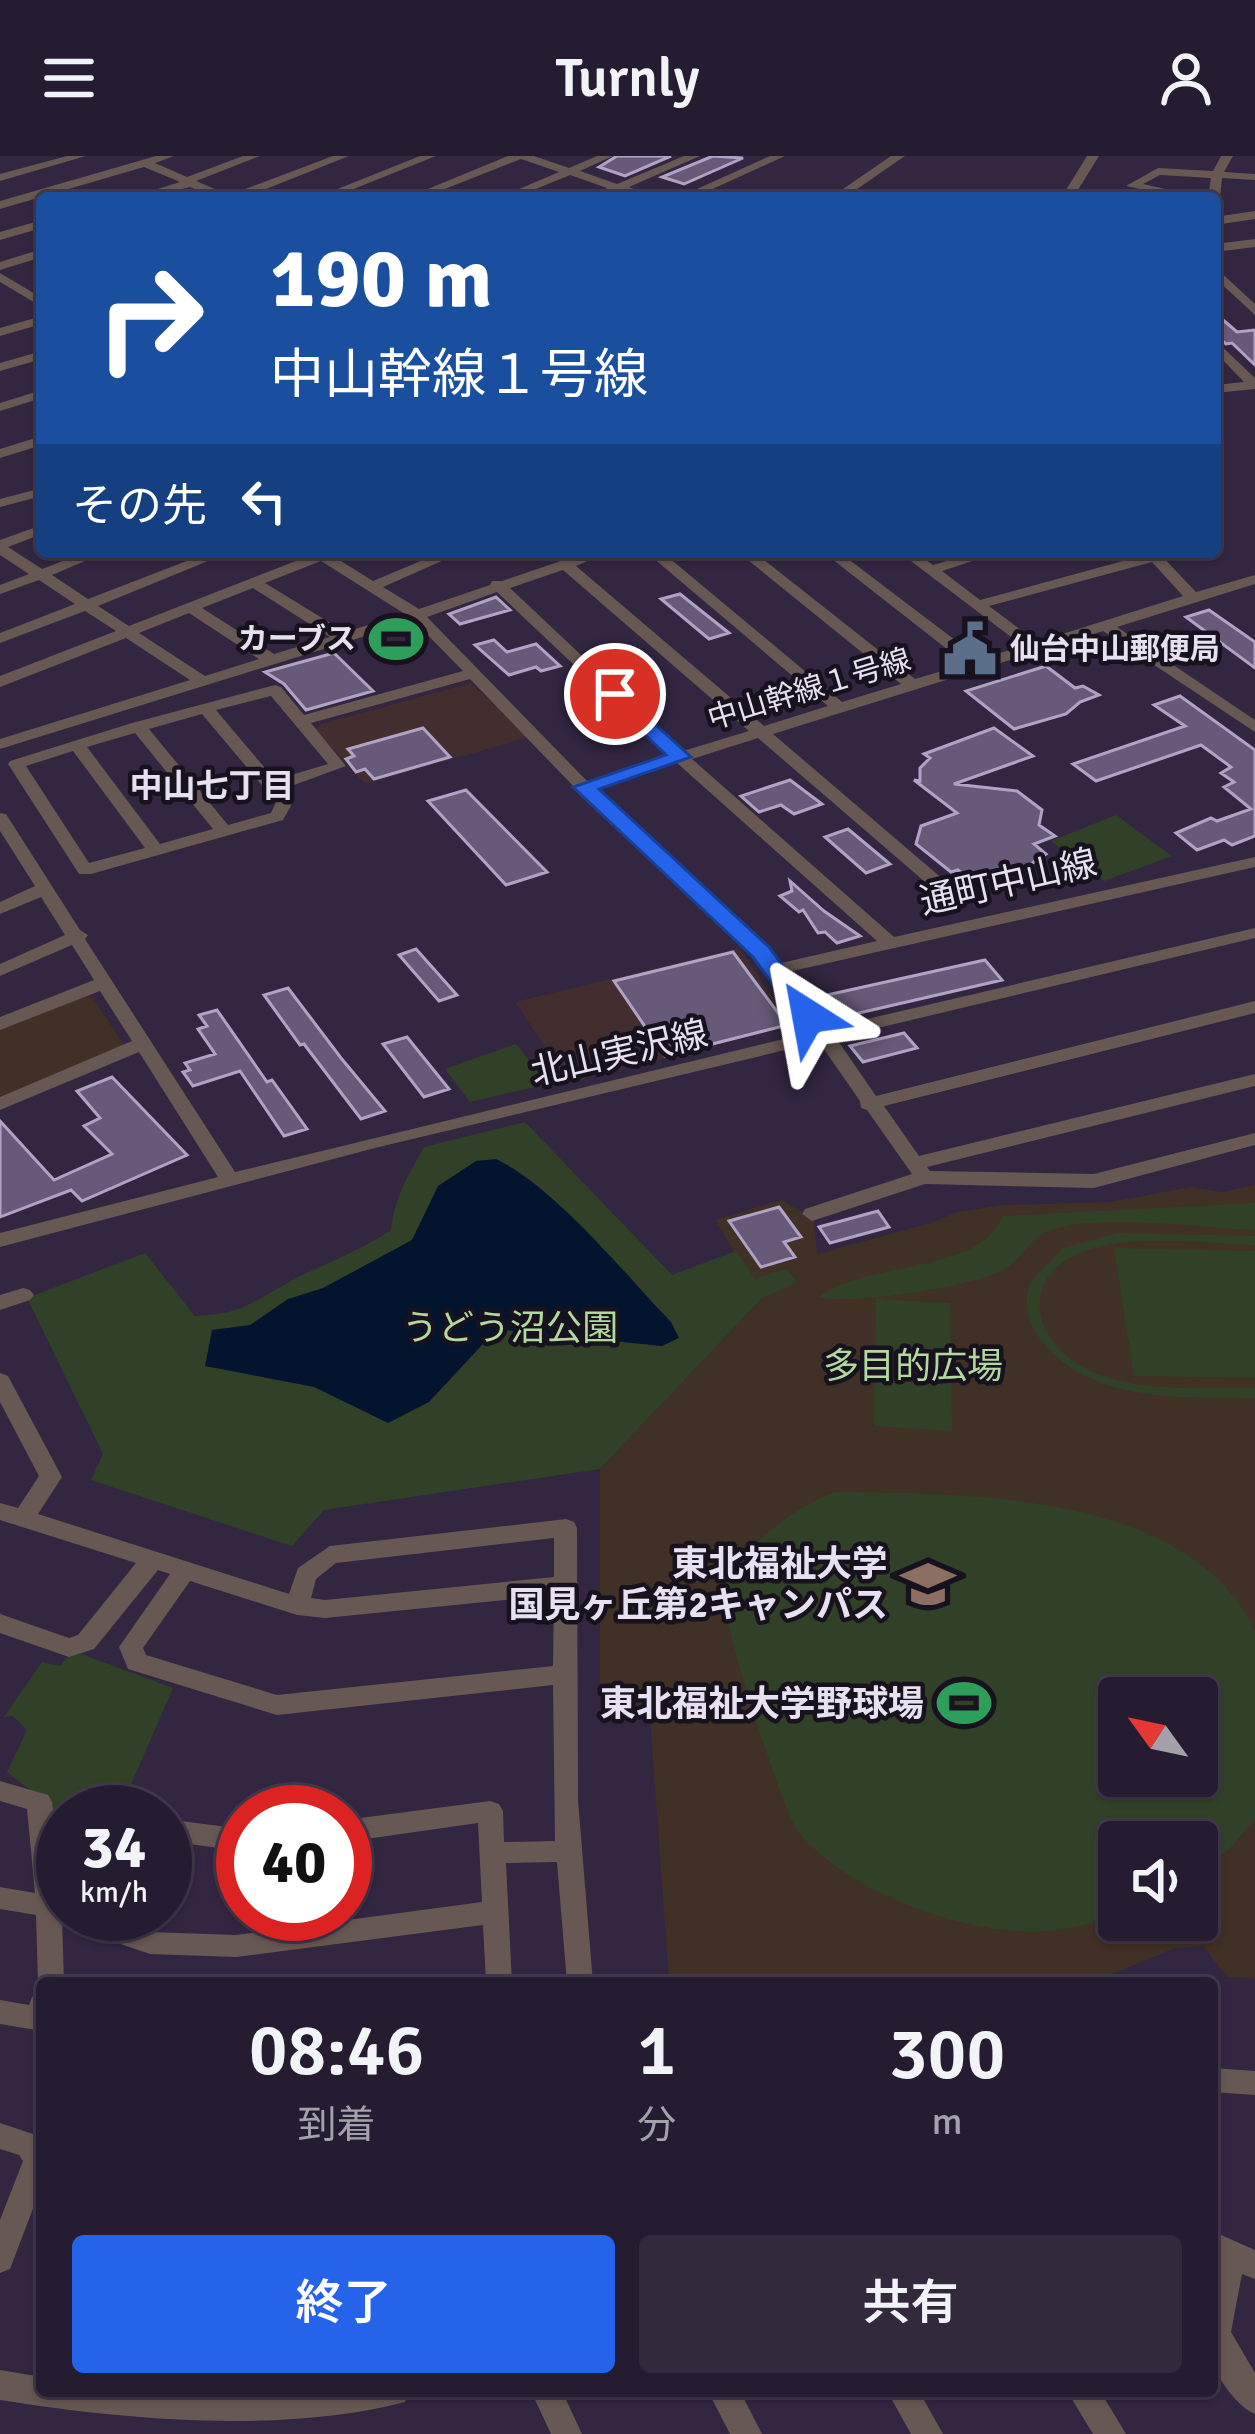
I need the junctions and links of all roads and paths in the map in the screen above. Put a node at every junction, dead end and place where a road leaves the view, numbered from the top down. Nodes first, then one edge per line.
1 (80, 156) edge
2 (129, 156) edge
3 (168, 156) edge
4 (254, 156) edge
5 (343, 156) edge
6 (430, 156) edge
7 (521, 156) edge
8 (607, 156) edge
9 (694, 156) edge
10 (779, 156) edge
11 (899, 156) edge
12 (1093, 156) edge
13 (147, 164) junction
14 (1222, 164) edge
15 (1255, 164) edge
16 (569, 171) junction
17 (1255, 177) edge
18 (0, 178) edge
19 (188, 182) junction
20 (618, 188) junction
21 (49, 192) edge
22 (155, 192) edge
23 (213, 192) edge
24 (244, 192) edge
25 (337, 192) edge
26 (428, 192) edge
27 (518, 192) edge
28 (608, 192) edge
29 (630, 192) edge
30 (696, 192) edge
31 (845, 192) edge
32 (1071, 192) edge
33 (1163, 192) edge
34 (36, 196) edge
35 (0, 206) edge
36 (1221, 208) edge
37 (1255, 215) edge
38 (1230, 218) junction
39 (1221, 219) edge
40 (36, 226) edge
41 (0, 236) edge
42 (1255, 243) edge
43 (1221, 247) edge
44 (36, 256) edge
45 (0, 266) edge
46 (0, 277) edge
47 (1221, 277) edge
48 (36, 288) edge
49 (24, 292) junction
50 (0, 299) edge
51 (36, 299) edge
52 (1255, 311) edge
53 (36, 322) edge
54 (0, 332) edge
55 (1221, 350) edge
56 (36, 357) edge
57 (0, 368) edge
58 (1254, 385) edge
59 (1221, 388) edge
60 (36, 396) edge
61 (0, 407) edge
62 (36, 442) edge
63 (0, 454) edge
64 (36, 494) edge
65 (0, 503) edge
66 (36, 532) edge
67 (0, 547) edge
68 (84, 558) edge
69 (207, 558) edge
70 (311, 558) edge
71 (331, 558) edge
72 (441, 558) edge
73 (579, 558) edge
74 (660, 558) edge
75 (753, 558) edge
76 (838, 558) edge
77 (914, 558) edge
78 (972, 558) edge
79 (1142, 558) edge
80 (1155, 558) edge
81 (565, 564) junction
82 (930, 570) junction
83 (40, 575) junction
84 (1255, 579) edge
85 (253, 582) junction
86 (497, 584) junction
87 (373, 586) junction
88 (0, 590) edge
89 (1192, 596) junction
90 (84, 605) junction
91 (977, 605) junction
92 (190, 607) junction
93 (417, 615) junction
94 (1106, 626) junction
95 (126, 632) junction
96 (0, 638) edge
97 (343, 638) junction
98 (1034, 647) junction
99 (272, 660) junction
100 (977, 664) junction
101 (474, 673) junction
102 (202, 681) junction
103 (0, 682) edge
104 (913, 685) junction
105 (839, 707) junction
106 (206, 708) junction
107 (302, 721) junction
108 (139, 726) junction
109 (1255, 727) edge
110 (758, 733) junction
111 (0, 744) edge
112 (76, 745) junction
113 (680, 757) junction
114 (274, 786) junction
115 (584, 787) junction
116 (0, 818) edge
117 (224, 831) junction
118 (58, 832) junction
119 (15, 843) junction
120 (156, 850) junction
121 (1255, 862) edge
122 (44, 889) junction
123 (952, 896) dead end
124 (0, 909) edge
125 (1255, 933) edge
126 (79, 935) junction
127 (890, 943) junction
128 (777, 969) junction
129 (0, 971) edge
130 (106, 982) junction
131 (1255, 1007) edge
132 (0, 1024) edge
133 (822, 1038) junction
134 (144, 1043) junction
135 (1255, 1080) edge
136 (0, 1104) edge
137 (868, 1104) junction
138 (1255, 1139) edge
139 (920, 1170) junction
140 (229, 1179) junction
141 (812, 1214) dead end
142 (0, 1240) edge
143 (23, 1295) dead end
144 (0, 1303) edge
145 (0, 1381) edge
146 (11, 1516) edge
147 (151, 1562) junction
148 (184, 1572) junction
149 (563, 1585) junction
150 (297, 1606) junction
151 (0, 1623) edge
152 (564, 1674) junction
153 (0, 1790) edge
154 (36, 1801) edge
155 (372, 1827) edge
156 (569, 1851) junction
157 (491, 1853) junction
158 (0, 1898) edge
159 (36, 1904) edge
160 (494, 1912) junction
161 (50, 1941) edge
162 (147, 1941) edge
163 (51, 1977) edge
164 (499, 1977) edge
165 (580, 1977) edge
166 (0, 2012) edge
167 (36, 2018) edge
168 (1218, 2081) edge
169 (1255, 2084) edge
170 (0, 2136) edge
171 (36, 2157) edge
172 (36, 2162) edge
173 (1233, 2255) edge
174 (0, 2259) edge
175 (1218, 2307) edge
176 (1218, 2347) edge
177 (0, 2385) edge
178 (36, 2389) edge
179 (108, 2397) edge
180 (375, 2397) edge
181 (549, 2397) edge
182 (726, 2397) edge
183 (906, 2397) edge
184 (1086, 2397) edge
185 (1255, 2398) edge
186 (567, 2434) edge
187 (747, 2434) edge
188 (928, 2434) edge
189 (1111, 2434) edge

1 - 18 street
2 - 13 street
3 - 13 street
4 - 19 street
5 - 24 street
6 - 25 street
7 - 16 street
7 - 26 street
8 - 16 street
9 - 20 street
10 - 30 street
11 - 31 street
12 - 32 street
13 - 19 street
13 - 21 street
14 - 15 street
14 - 17 street
14 - 33 street
16 - 20 street
16 - 27 street
19 - 22 street
19 - 23 street
20 - 28 street
20 - 29 street
34 - 35 street
36 - 38 street
37 - 38 street
38 - 39 street
40 - 41 street
42 - 43 street
44 - 45 street
46 - 49 street
47 - 52 street
48 - 49 street
49 - 50 street
49 - 51 street
53 - 54 street
55 - 58 street
56 - 57 street
58 - 59 street
60 - 61 street
62 - 63 street
64 - 65 street
66 - 67 street
67 - 83 street
68 - 83 street
69 - 90 street
70 - 85 street
71 - 87 street
72 - 87 street
73 - 81 street
74 - 105 street
75 - 104 street
76 - 100 street
77 - 82 street
78 - 82 street
79 - 91 street
80 - 89 street
81 - 86 street
81 - 110 street
82 - 91 street
83 - 88 street
83 - 90 street
84 - 89 street, 中山幹線１号線
85 - 92 street
85 - 97 street
86 - 93 street
86 - 113 street
87 - 93 street
89 - 94 street, 中山幹線１号線
90 - 95 street
90 - 96 street
91 - 98 street
92 - 95 street
92 - 99 street
93 - 97 street
93 - 101 street
94 - 98 street, 中山幹線１号線
94 - 109 street
95 - 102 street
95 - 103 street
97 - 99 street
98 - 100 street, 中山幹線１号線
99 - 102 street
100 - 104 street, 中山幹線１号線
101 - 107 street
101 - 115 street
102 - 111 street
104 - 105 street, 中山幹線１号線
105 - 110 street, 中山幹線１号線
106 - 107 street
106 - 108 street
106 - 114 street
107 - 114 street
108 - 112 street
108 - 117 street
110 - 113 street, 中山幹線１号線
110 - 123 street
112 - 118 street
112 - 120 street
113 - 115 street, 中山幹線１号線
113 - 127 street
114 - 117 street
115 - 128 street
116 - 119 street
117 - 120 street
118 - 119 street
118 - 120 street
119 - 122 street
121 - 127 street, 通町中山線
122 - 124 street
122 - 126 street
125 - 133 street, 北山実沢線
126 - 129 street
126 - 130 street
127 - 128 street, 通町中山線
128 - 133 street
130 - 132 street
130 - 134 street
131 - 137 street
133 - 137 street
133 - 140 street, 北山実沢線
134 - 136 street
134 - 140 street
135 - 139 street
137 - 139 street
138 - 139 street
139 - 141 street
140 - 142 street, 北山実沢線
143 - 144 street
145 - 146 street
146 - 147 street
147 - 148 street
147 - 151 street
148 - 150 street
148 - 152 street
149 - 150 street
149 - 150 street
149 - 152 street
152 - 156 street
153 - 154 street
155 - 157 street
156 - 157 street
156 - 165 street
157 - 160 street
158 - 159 street
160 - 162 street
160 - 164 street
161 - 163 street
166 - 167 street
168 - 169 street
170 - 171 street
172 - 174 street
173 - 175 street
176 - 185 street
177 - 178 street
179 - 180 street
181 - 186 street
182 - 187 street
183 - 188 street
184 - 189 street

